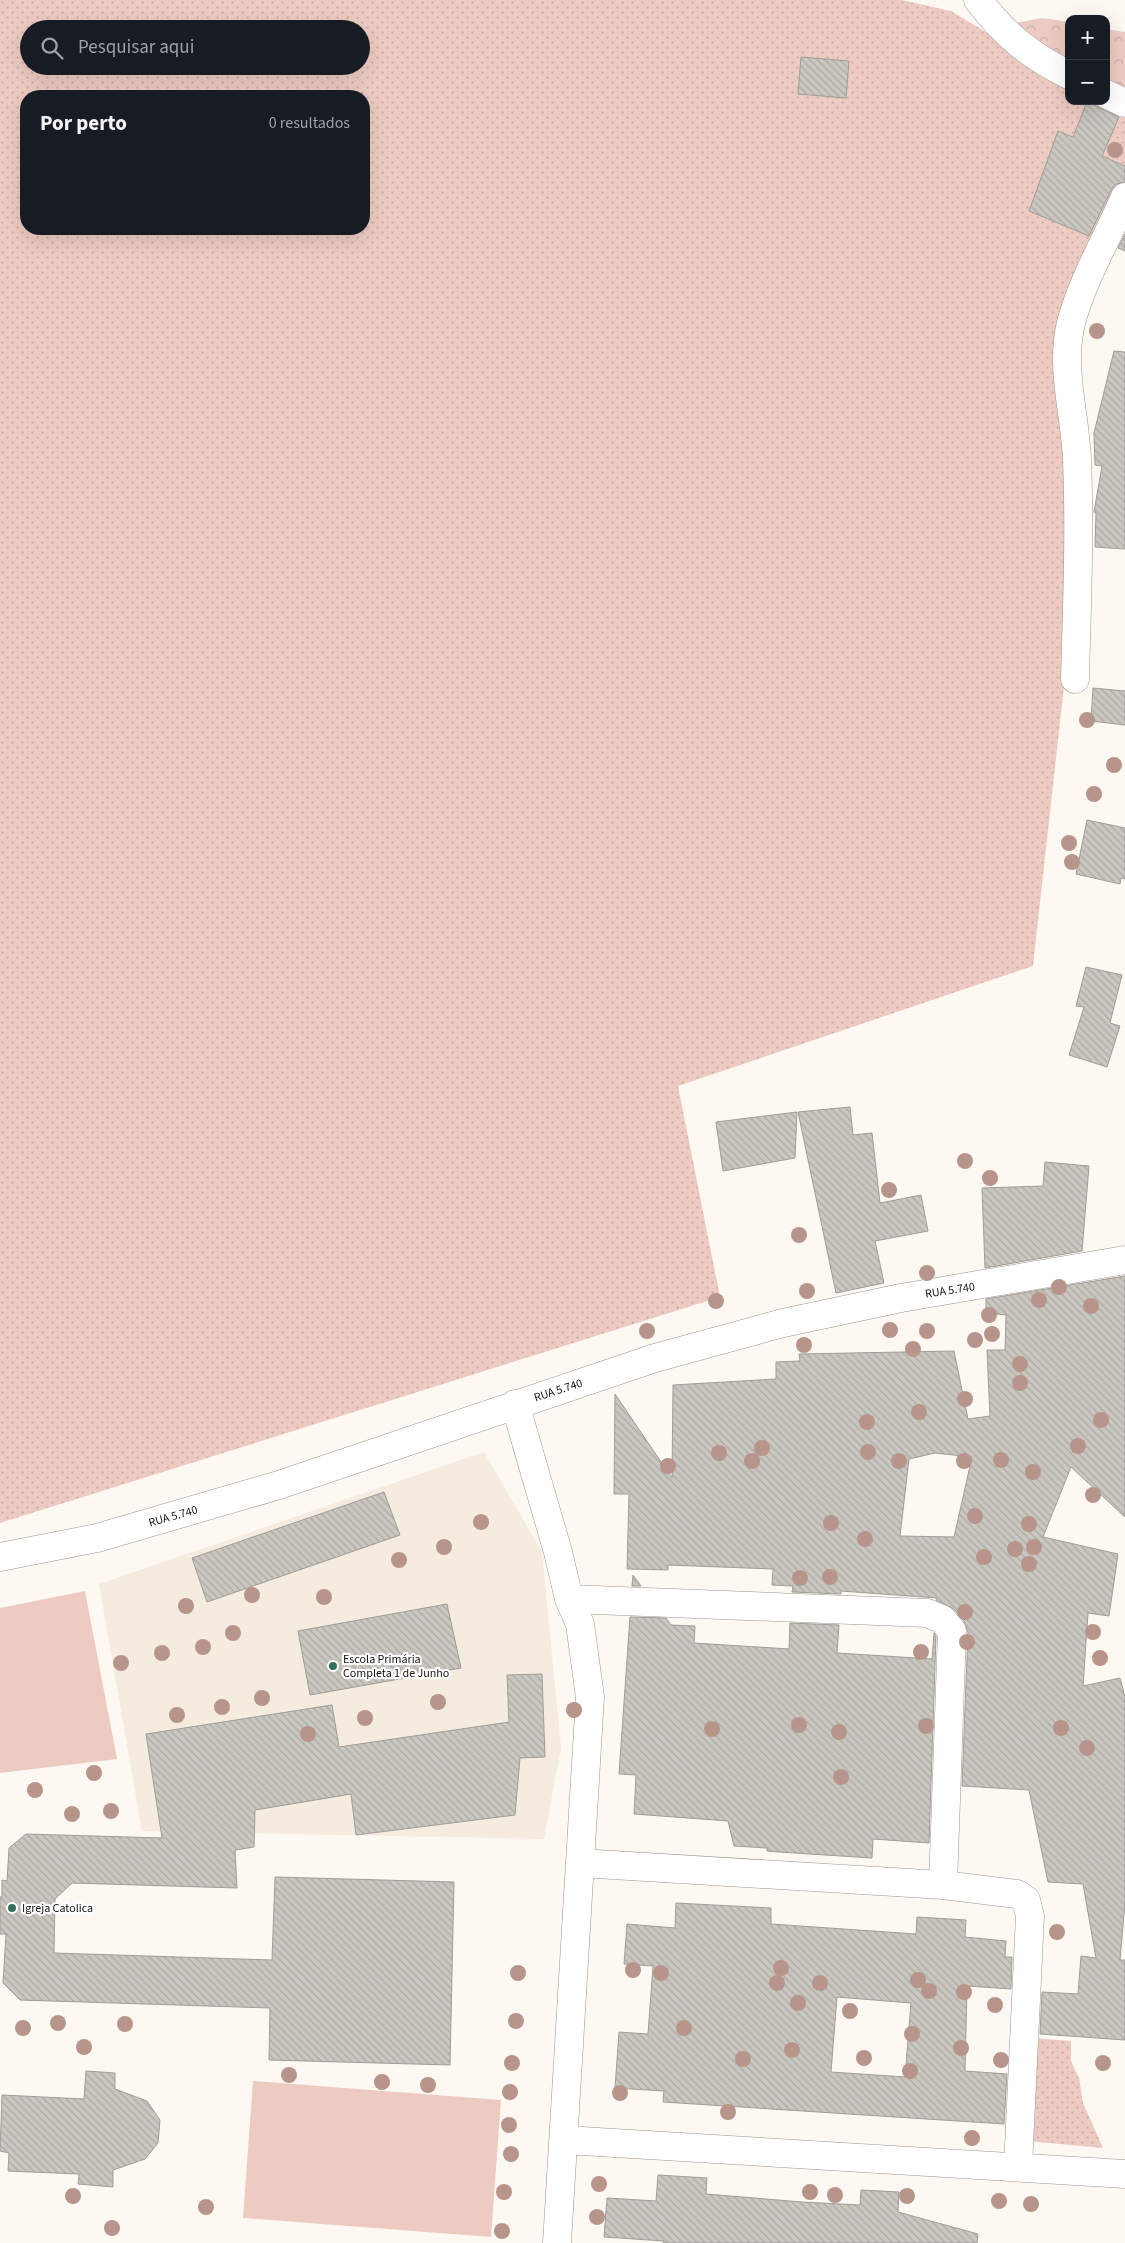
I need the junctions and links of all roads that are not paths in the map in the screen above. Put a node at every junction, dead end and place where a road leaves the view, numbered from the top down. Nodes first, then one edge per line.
1 (978, 0) edge
2 (1065, 73) edge
3 (1110, 96) edge
4 (1125, 102) edge
5 (1125, 198) edge
6 (1075, 679) dead end
7 (1125, 1260) edge
8 (515, 1404) junction
9 (0, 1557) edge
10 (568, 1599) junction
11 (580, 1863) junction
12 (944, 1885) junction
13 (565, 2140) junction
14 (1018, 2168) junction
15 (1125, 2174) edge
16 (557, 2243) edge

1 - 2 street
3 - 4 street
5 - 6 street
7 - 8 street, RUA 5.740
8 - 9 street, RUA 5.740
8 - 10 street
10 - 11 street
10 - 12 street
11 - 12 street
11 - 13 street
12 - 14 street
13 - 14 street
13 - 16 street
14 - 15 street

